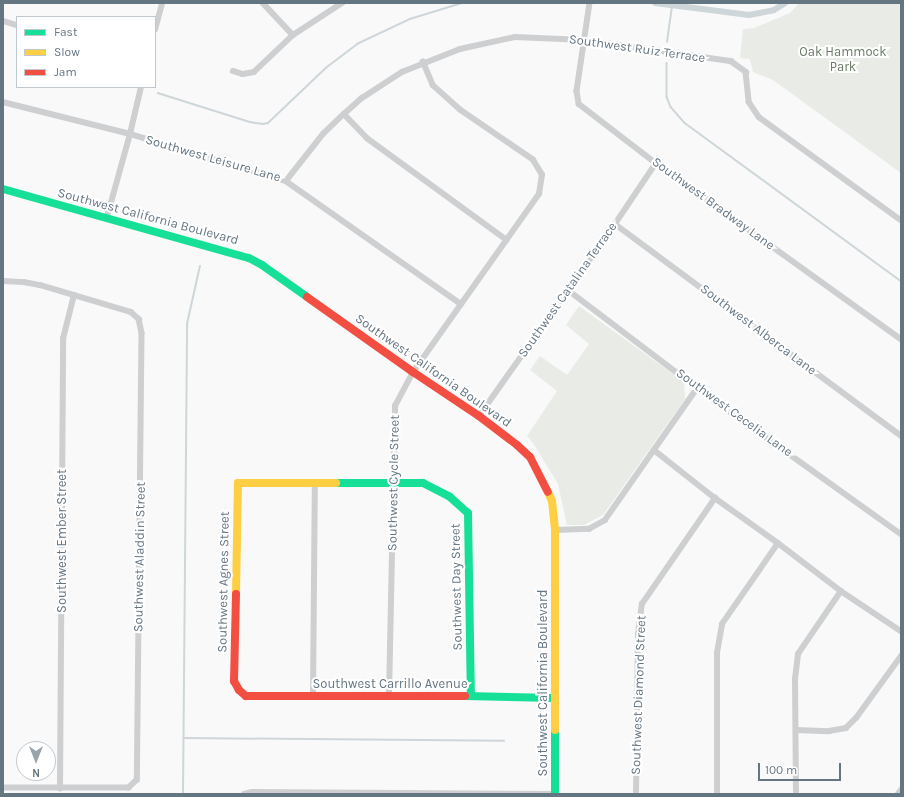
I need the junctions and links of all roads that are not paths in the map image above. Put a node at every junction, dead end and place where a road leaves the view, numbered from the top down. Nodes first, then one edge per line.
1 (162, 3) edge
2 (263, 3) edge
3 (342, 3) edge
4 (590, 3) edge
5 (3, 21) edge
6 (16, 25) edge
7 (156, 26) edge
8 (293, 34) junction
9 (585, 40) junction
10 (423, 62) junction
11 (233, 71) dead end
12 (141, 88) edge
13 (3, 102) edge
14 (344, 114) junction
15 (130, 134) junction
16 (656, 163) junction
17 (286, 181) junction
18 (3, 189) edge
19 (106, 217) junction
20 (901, 220) edge
21 (616, 224) junction
22 (507, 240) junction
23 (3, 281) edge
24 (568, 290) junction
25 (74, 295) junction
26 (461, 304) junction
27 (901, 339) edge
28 (413, 372) junction
29 (697, 388) junction
30 (479, 416) junction
31 (901, 436) edge
32 (654, 450) junction
33 (393, 482) junction
34 (238, 483) joint
35 (314, 483) junction
36 (715, 498) junction
37 (555, 530) junction
38 (901, 534) edge
39 (778, 543) junction
40 (841, 591) junction
41 (901, 631) edge
42 (901, 656) edge
43 (234, 681) joint
44 (313, 696) junction
45 (389, 696) junction
46 (471, 696) junction
47 (554, 698) junction
48 (796, 730) junction
49 (3, 788) edge
50 (60, 789) junction
51 (901, 790) edge
52 (311, 793) edge
53 (391, 793) edge
54 (465, 793) edge
55 (244, 794) edge
56 (555, 794) edge
57 (636, 794) edge
58 (717, 794) edge
59 (796, 794) edge
60 (898, 794) edge

1 - 7 street
2 - 8 street
3 - 8 street
4 - 9 street, Southwest Bradway Lane
5 - 6 street
8 - 11 street
9 - 10 street, Southwest Ruiz Terrace
9 - 16 street, Southwest Bradway Lane
9 - 20 street, Southwest Ruiz Terrace
10 - 14 street, Southwest Ruiz Terrace
10 - 22 street, Southwest Cycle Street
12 - 15 street
13 - 15 street, Southwest Leisure Lane
14 - 17 street, Southwest Ruiz Terrace
14 - 22 street
15 - 17 street, Southwest Leisure Lane
15 - 19 street
16 - 21 street, Southwest Catalina Terrace
16 - 27 street, Southwest Bradway Lane
17 - 26 street, Southwest Leisure Lane
18 - 19 street, Southwest California Boulevard
19 - 28 street, Southwest California Boulevard
21 - 24 street, Southwest Catalina Terrace
21 - 31 street, Southwest Alberca Lane
22 - 26 street, Southwest Cycle Street
23 - 25 street
24 - 29 street, Southwest Cecelia Lane
24 - 30 street, Southwest Catalina Terrace
25 - 50 street, Southwest Ember Street
25 - 50 street, Southwest Aladdin Street
26 - 28 street, Southwest Cycle Street
28 - 30 street, Southwest California Boulevard
28 - 33 street, Southwest Cycle Street
29 - 32 street
29 - 38 street, Southwest Cecelia Lane
30 - 37 street, Southwest California Boulevard
32 - 36 street
32 - 37 street
33 - 35 street, Southwest Day Street
33 - 45 street, Southwest Cycle Street
33 - 46 street, Southwest Day Street
34 - 35 street, Southwest Day Street
34 - 43 street, Southwest Agnes Street
35 - 44 street
36 - 39 street
36 - 57 street, Southwest Diamond Street
37 - 47 street, Southwest California Boulevard
39 - 40 street
39 - 58 street
40 - 41 street
40 - 48 street
42 - 48 street
43 - 44 street, Southwest Carrillo Avenue
44 - 45 street, Southwest Carrillo Avenue
45 - 46 street, Southwest Carrillo Avenue
46 - 47 street, Southwest Carrillo Avenue
47 - 56 street, Southwest California Boulevard
48 - 59 street
49 - 50 street
51 - 60 street
52 - 53 street
52 - 55 street
53 - 54 street
54 - 56 street

